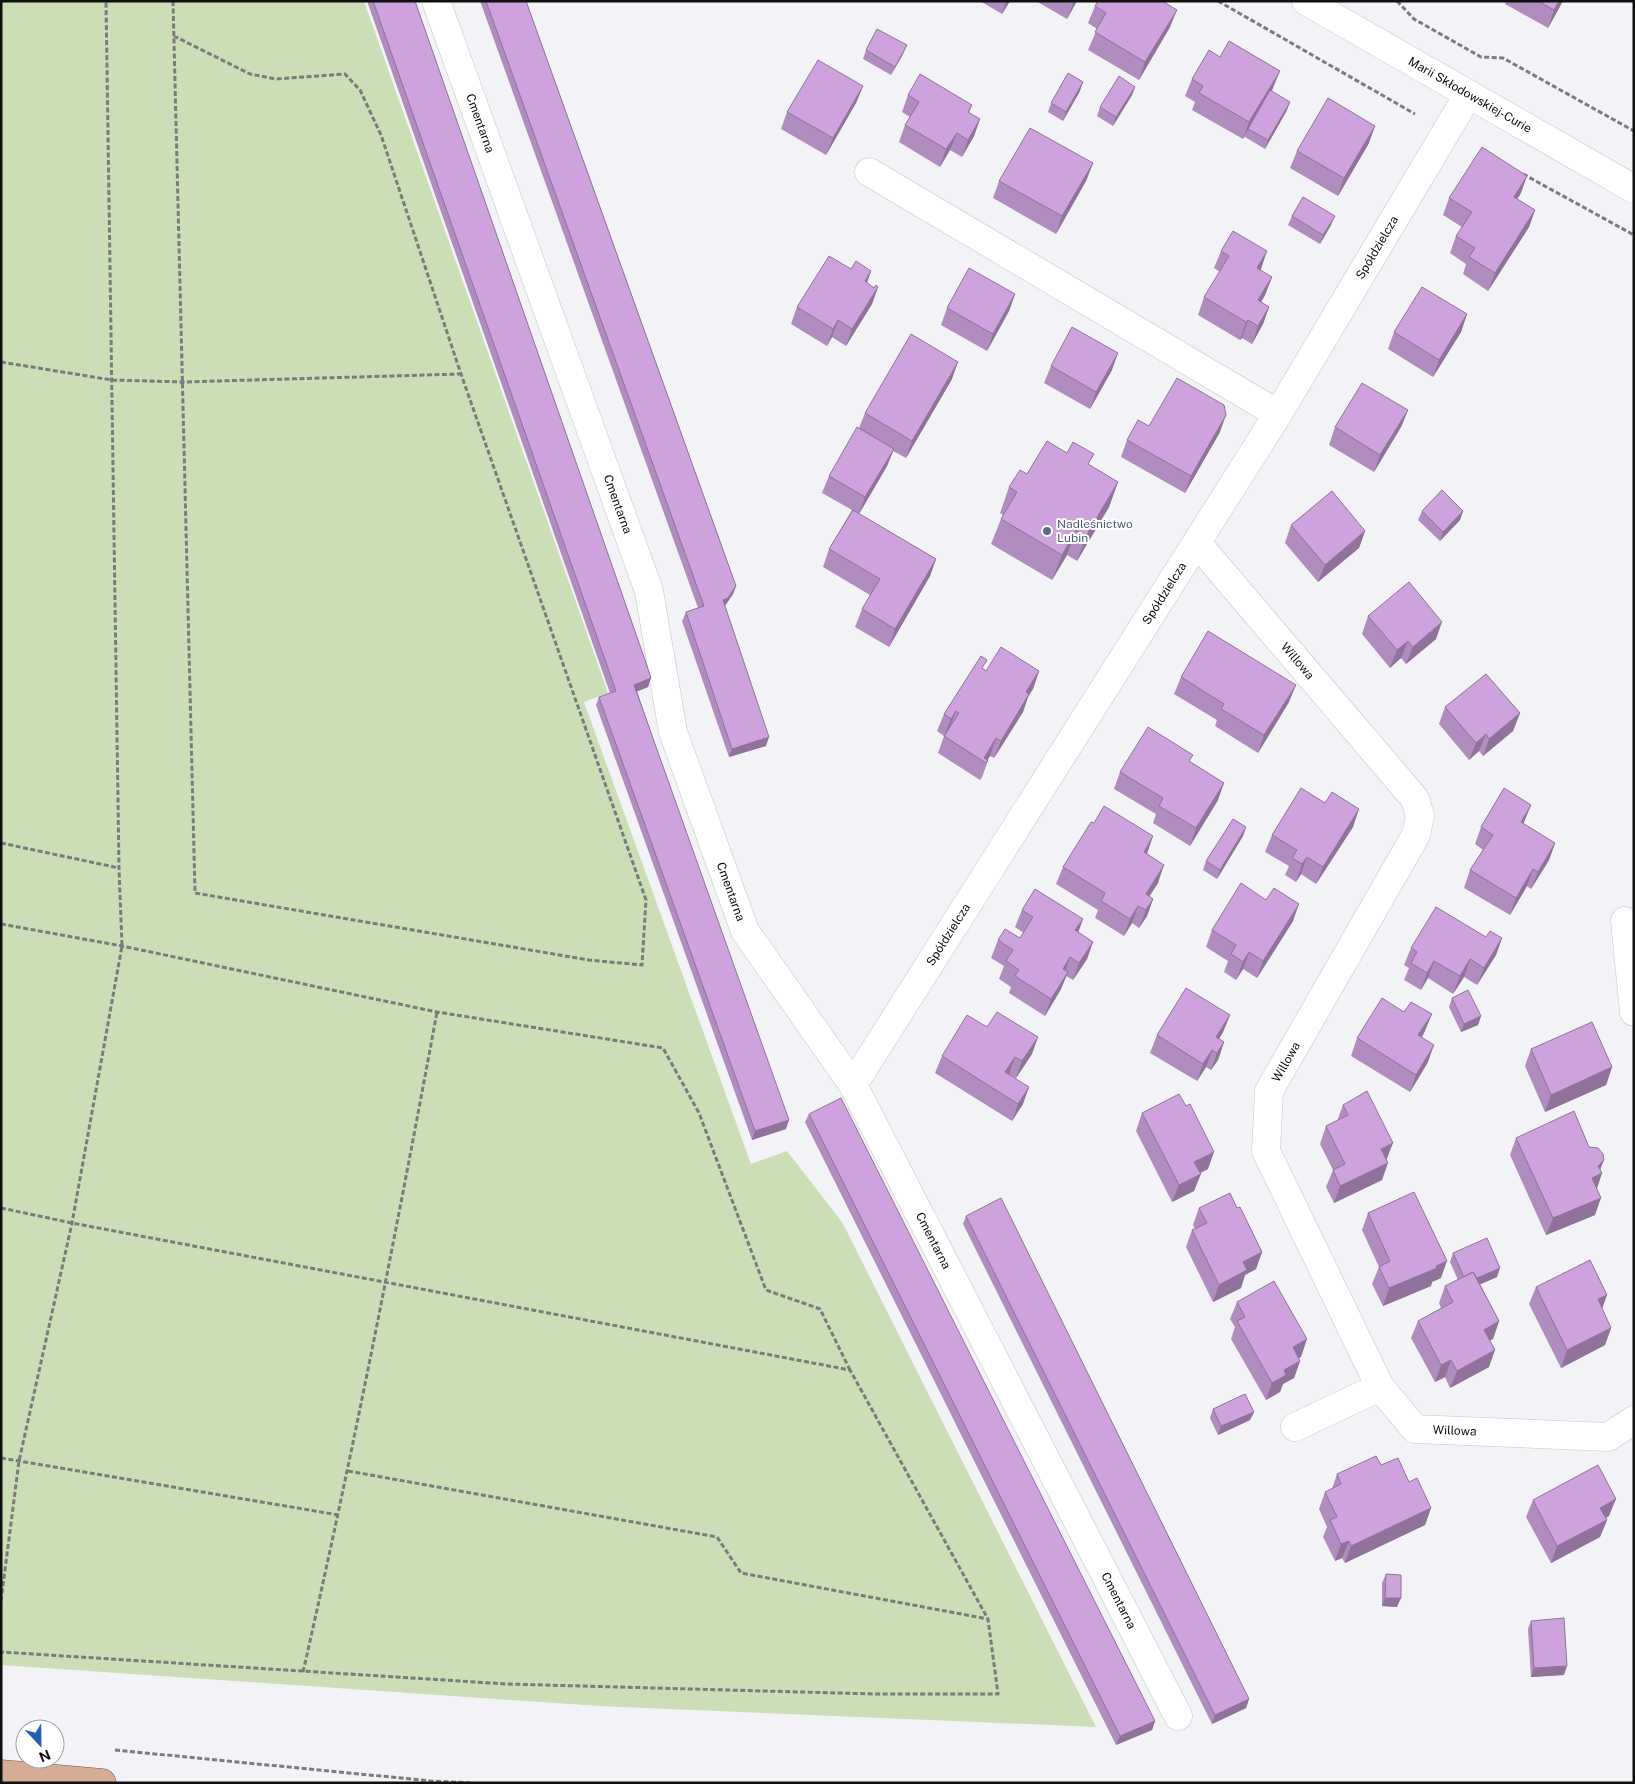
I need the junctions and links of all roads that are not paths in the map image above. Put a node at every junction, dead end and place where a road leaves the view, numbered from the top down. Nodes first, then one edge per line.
1 (436, 1) edge
2 (1306, 1) edge
3 (1468, 95) junction
4 (869, 172) dead end
5 (1634, 189) edge
6 (1278, 414) junction
7 (1197, 543) junction
8 (1625, 921) dead end
9 (1634, 1012) edge
10 (853, 1085) junction
11 (1380, 1386) junction
12 (1634, 1420) edge
13 (1295, 1427) dead end
14 (1178, 1716) dead end
15 (1, 1774) edge
16 (102, 1783) edge

1 - 10 street, Cmentarna
2 - 3 street, Marii Skłodowskiej-Curie
3 - 5 street, Marii Skłodowskiej-Curie
3 - 6 street, Spółdzielcza
4 - 6 street
6 - 7 street, Spółdzielcza
7 - 10 street, Spółdzielcza
7 - 11 street, Willowa
8 - 9 street
10 - 14 street, Cmentarna
11 - 12 street, Willowa
11 - 13 street
15 - 16 main road

